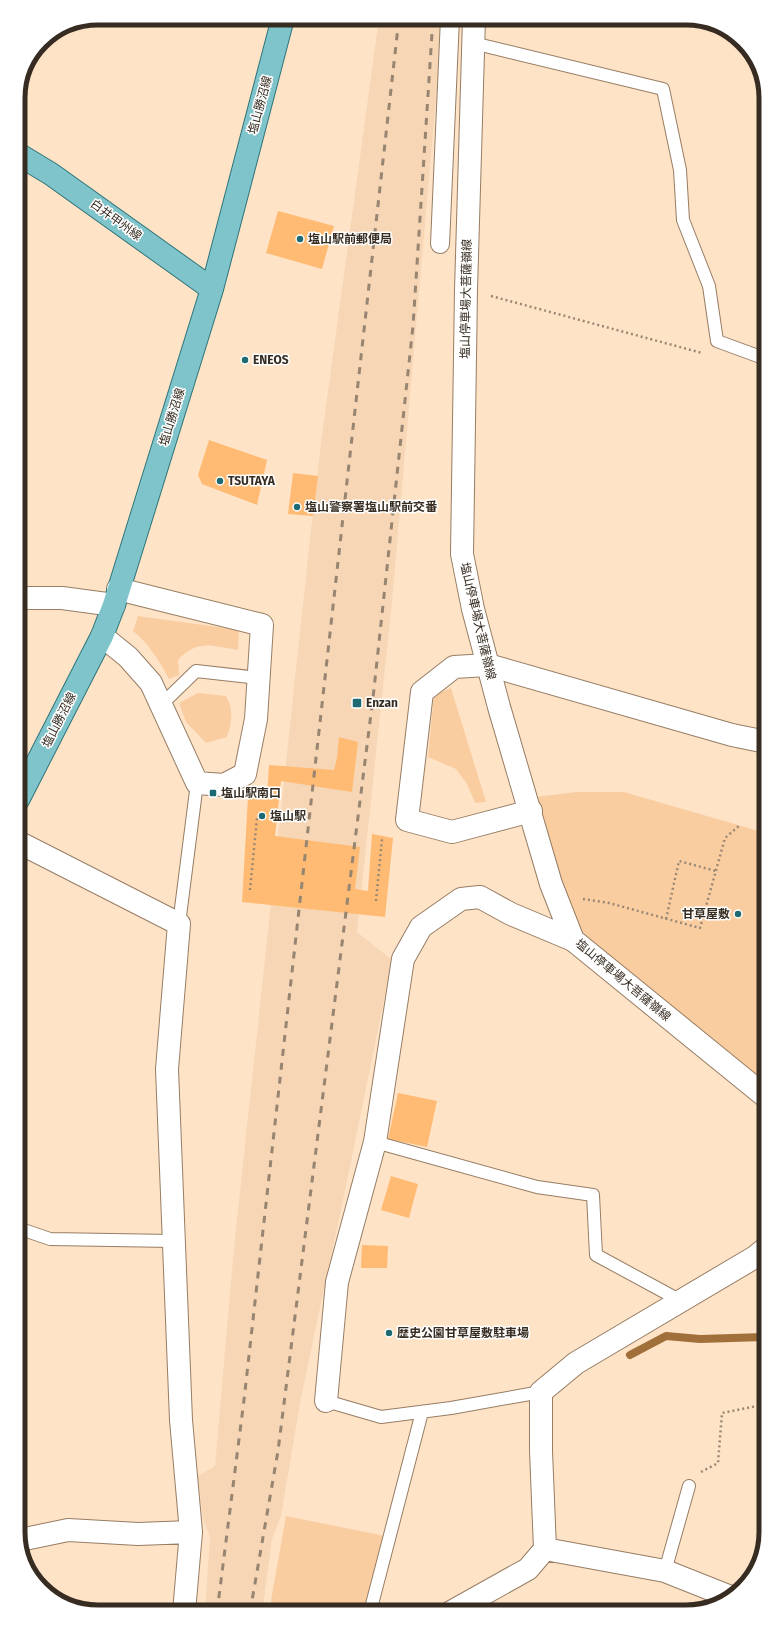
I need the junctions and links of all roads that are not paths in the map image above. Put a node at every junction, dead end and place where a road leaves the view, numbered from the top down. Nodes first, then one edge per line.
1 (281, 25) edge
2 (450, 25) edge
3 (474, 25) edge
4 (473, 43) junction
5 (25, 158) edge
6 (440, 244) dead end
7 (212, 289) junction
8 (759, 356) edge
9 (116, 597) junction
10 (25, 598) edge
11 (102, 636) junction
12 (488, 665) junction
13 (259, 678) junction
14 (161, 705) junction
15 (759, 741) edge
16 (197, 783) junction
17 (25, 786) edge
18 (531, 811) junction
19 (25, 846) edge
20 (179, 924) junction
21 (573, 940) junction
22 (759, 1091) edge
23 (375, 1142) junction
24 (25, 1230) edge
25 (173, 1241) junction
26 (759, 1254) edge
27 (681, 1300) junction
28 (541, 1392) junction
29 (326, 1401) joint
30 (422, 1412) junction
31 (689, 1486) road end
32 (191, 1532) junction
33 (26, 1539) edge
34 (545, 1549) junction
35 (665, 1572) junction
36 (723, 1594) edge
37 (185, 1605) edge
38 (372, 1605) edge
39 (464, 1605) edge

1 - 7 main road, 塩山勝沼線
2 - 6 street
3 - 4 street, 塩山停車場大菩薩嶺線
4 - 8 lane
4 - 12 street, 塩山停車場大菩薩嶺線
5 - 7 main road, 白井甲州線
7 - 9 main road, 塩山勝沼線
9 - 10 street
9 - 11 main road, 塩山勝沼線
9 - 13 street
11 - 14 street
11 - 17 main road, 塩山勝沼線
12 - 15 street
12 - 18 street, 塩山停車場大菩薩嶺線
12 - 18 street
13 - 14 lane
13 - 16 street
14 - 16 street
16 - 20 lane
18 - 21 street, 塩山停車場大菩薩嶺線
19 - 20 street
20 - 25 street
21 - 22 street, 塩山停車場大菩薩嶺線
21 - 23 street
23 - 27 lane
23 - 29 street
24 - 25 lane
25 - 32 street
26 - 27 street
27 - 28 street
28 - 30 lane
28 - 34 street
29 - 30 lane
30 - 38 lane
31 - 35 lane
32 - 33 street
32 - 37 street
34 - 35 street
34 - 39 street
35 - 36 street

